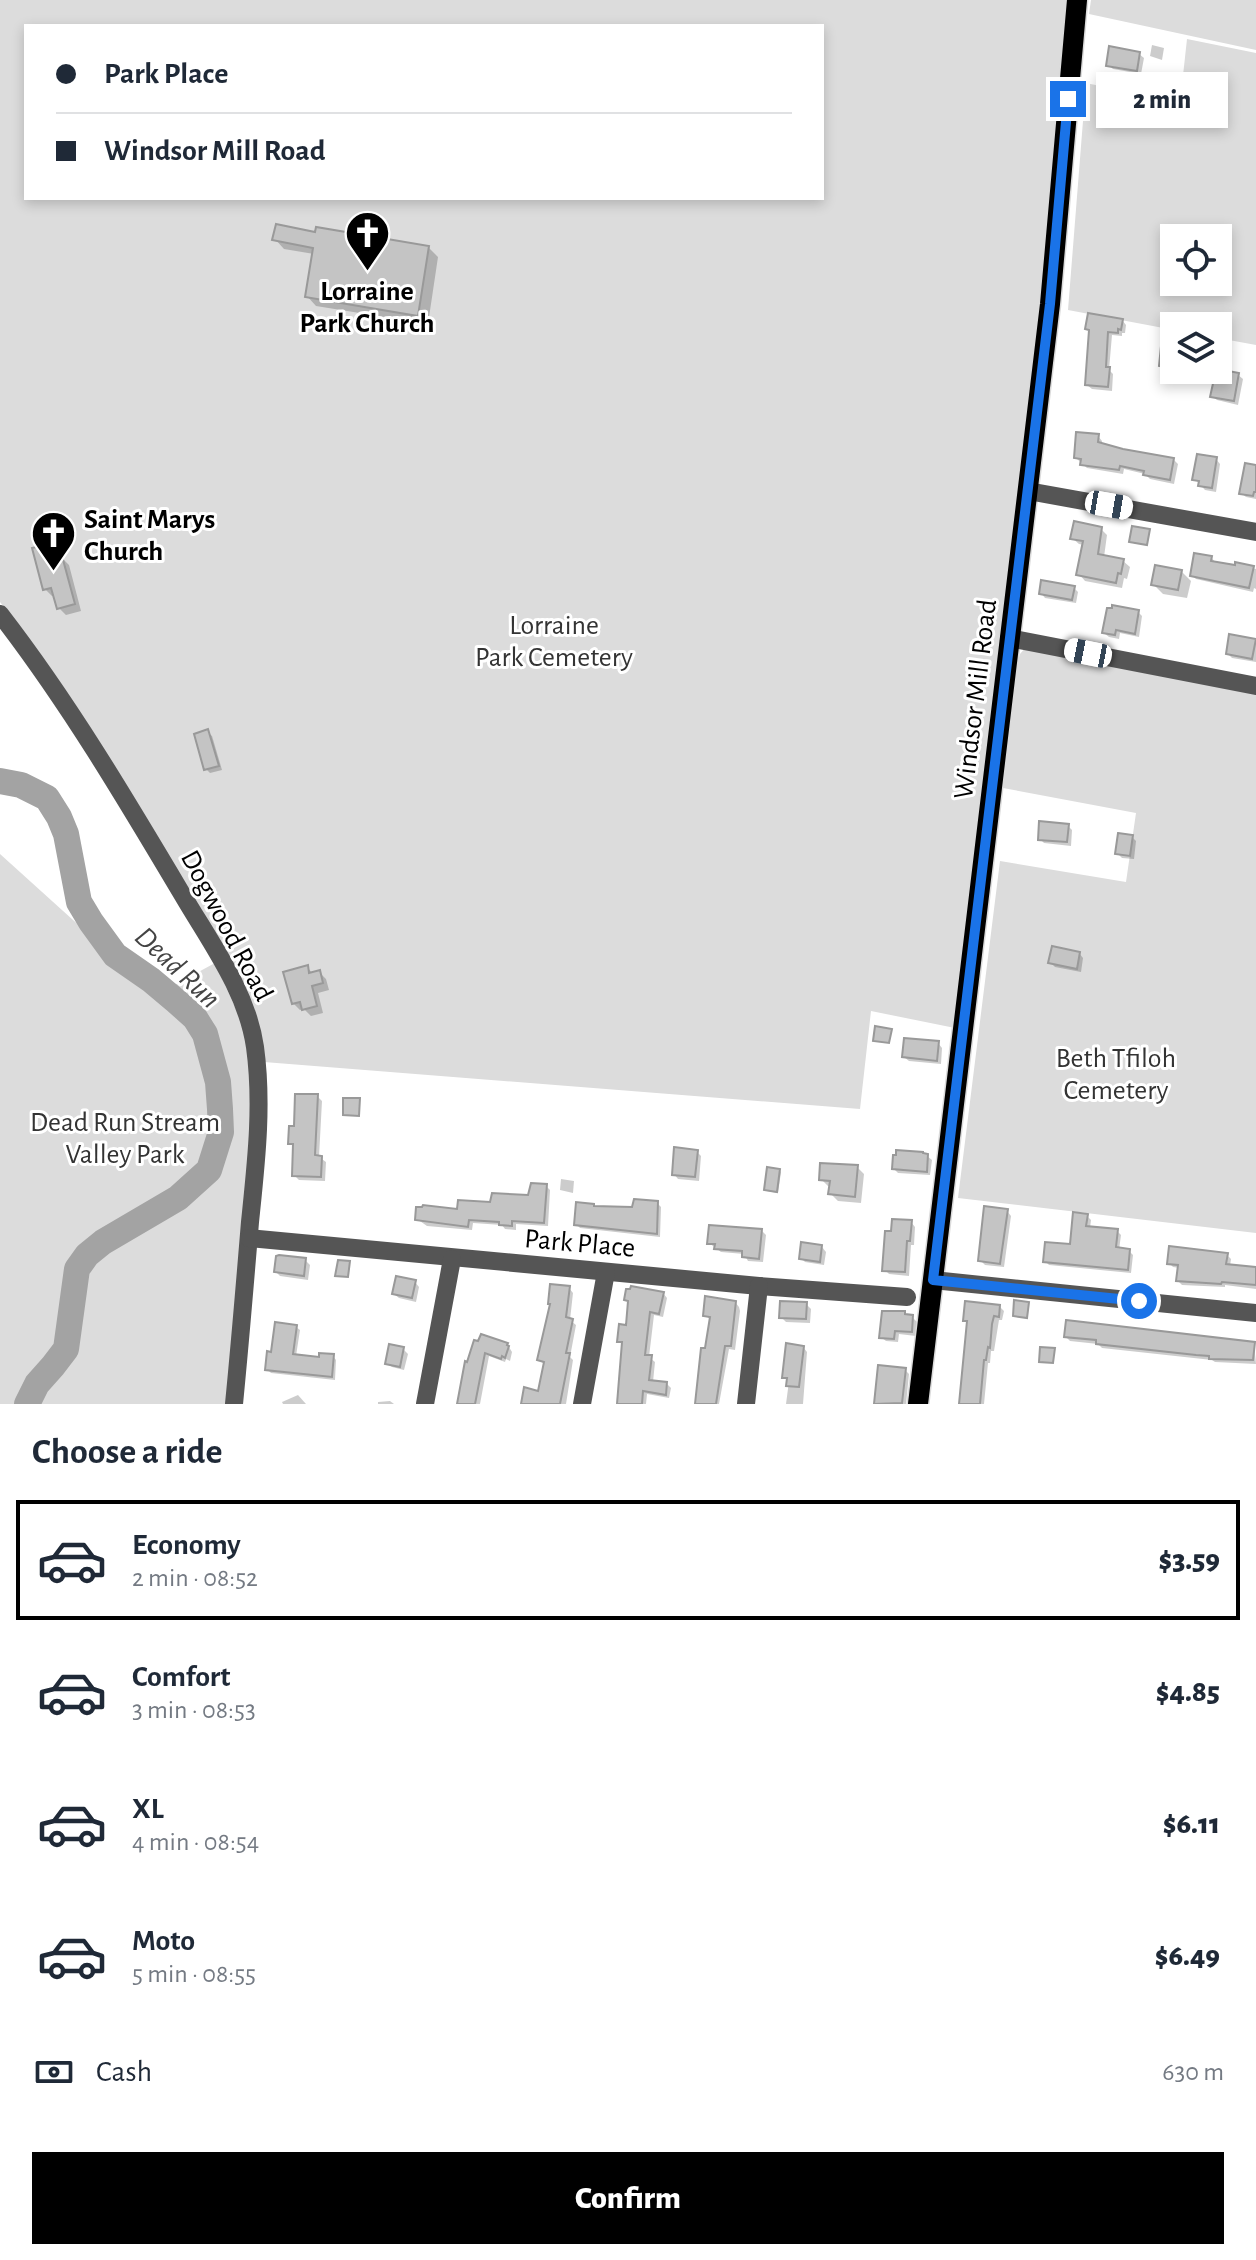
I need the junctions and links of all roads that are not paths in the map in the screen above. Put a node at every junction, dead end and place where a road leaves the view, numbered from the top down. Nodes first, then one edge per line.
1 (1077, 0) edge
2 (1028, 491) junction
3 (1256, 532) edge
4 (0, 614) edge
5 (1009, 638) junction
6 (1256, 686) edge
7 (249, 1238) junction
8 (452, 1259) junction
9 (606, 1272) junction
10 (933, 1280) junction
11 (759, 1286) junction
12 (907, 1297) dead end
13 (1256, 1313) edge
14 (234, 1404) edge
15 (425, 1404) edge
16 (582, 1404) edge
17 (746, 1404) edge
18 (918, 1404) edge

1 - 2 main road, Windsor Mill Road
2 - 3 street
2 - 5 main road, Windsor Mill Road
4 - 7 street, Dogwood Road
5 - 6 street
5 - 10 main road, Windsor Mill Road
7 - 8 street, Park Place
7 - 14 street, Dogwood Road
8 - 9 street, Park Place
8 - 15 street
9 - 11 street, Park Place
9 - 16 street
10 - 13 street
10 - 18 main road, Windsor Mill Road
11 - 12 street, Park Place
11 - 17 street

